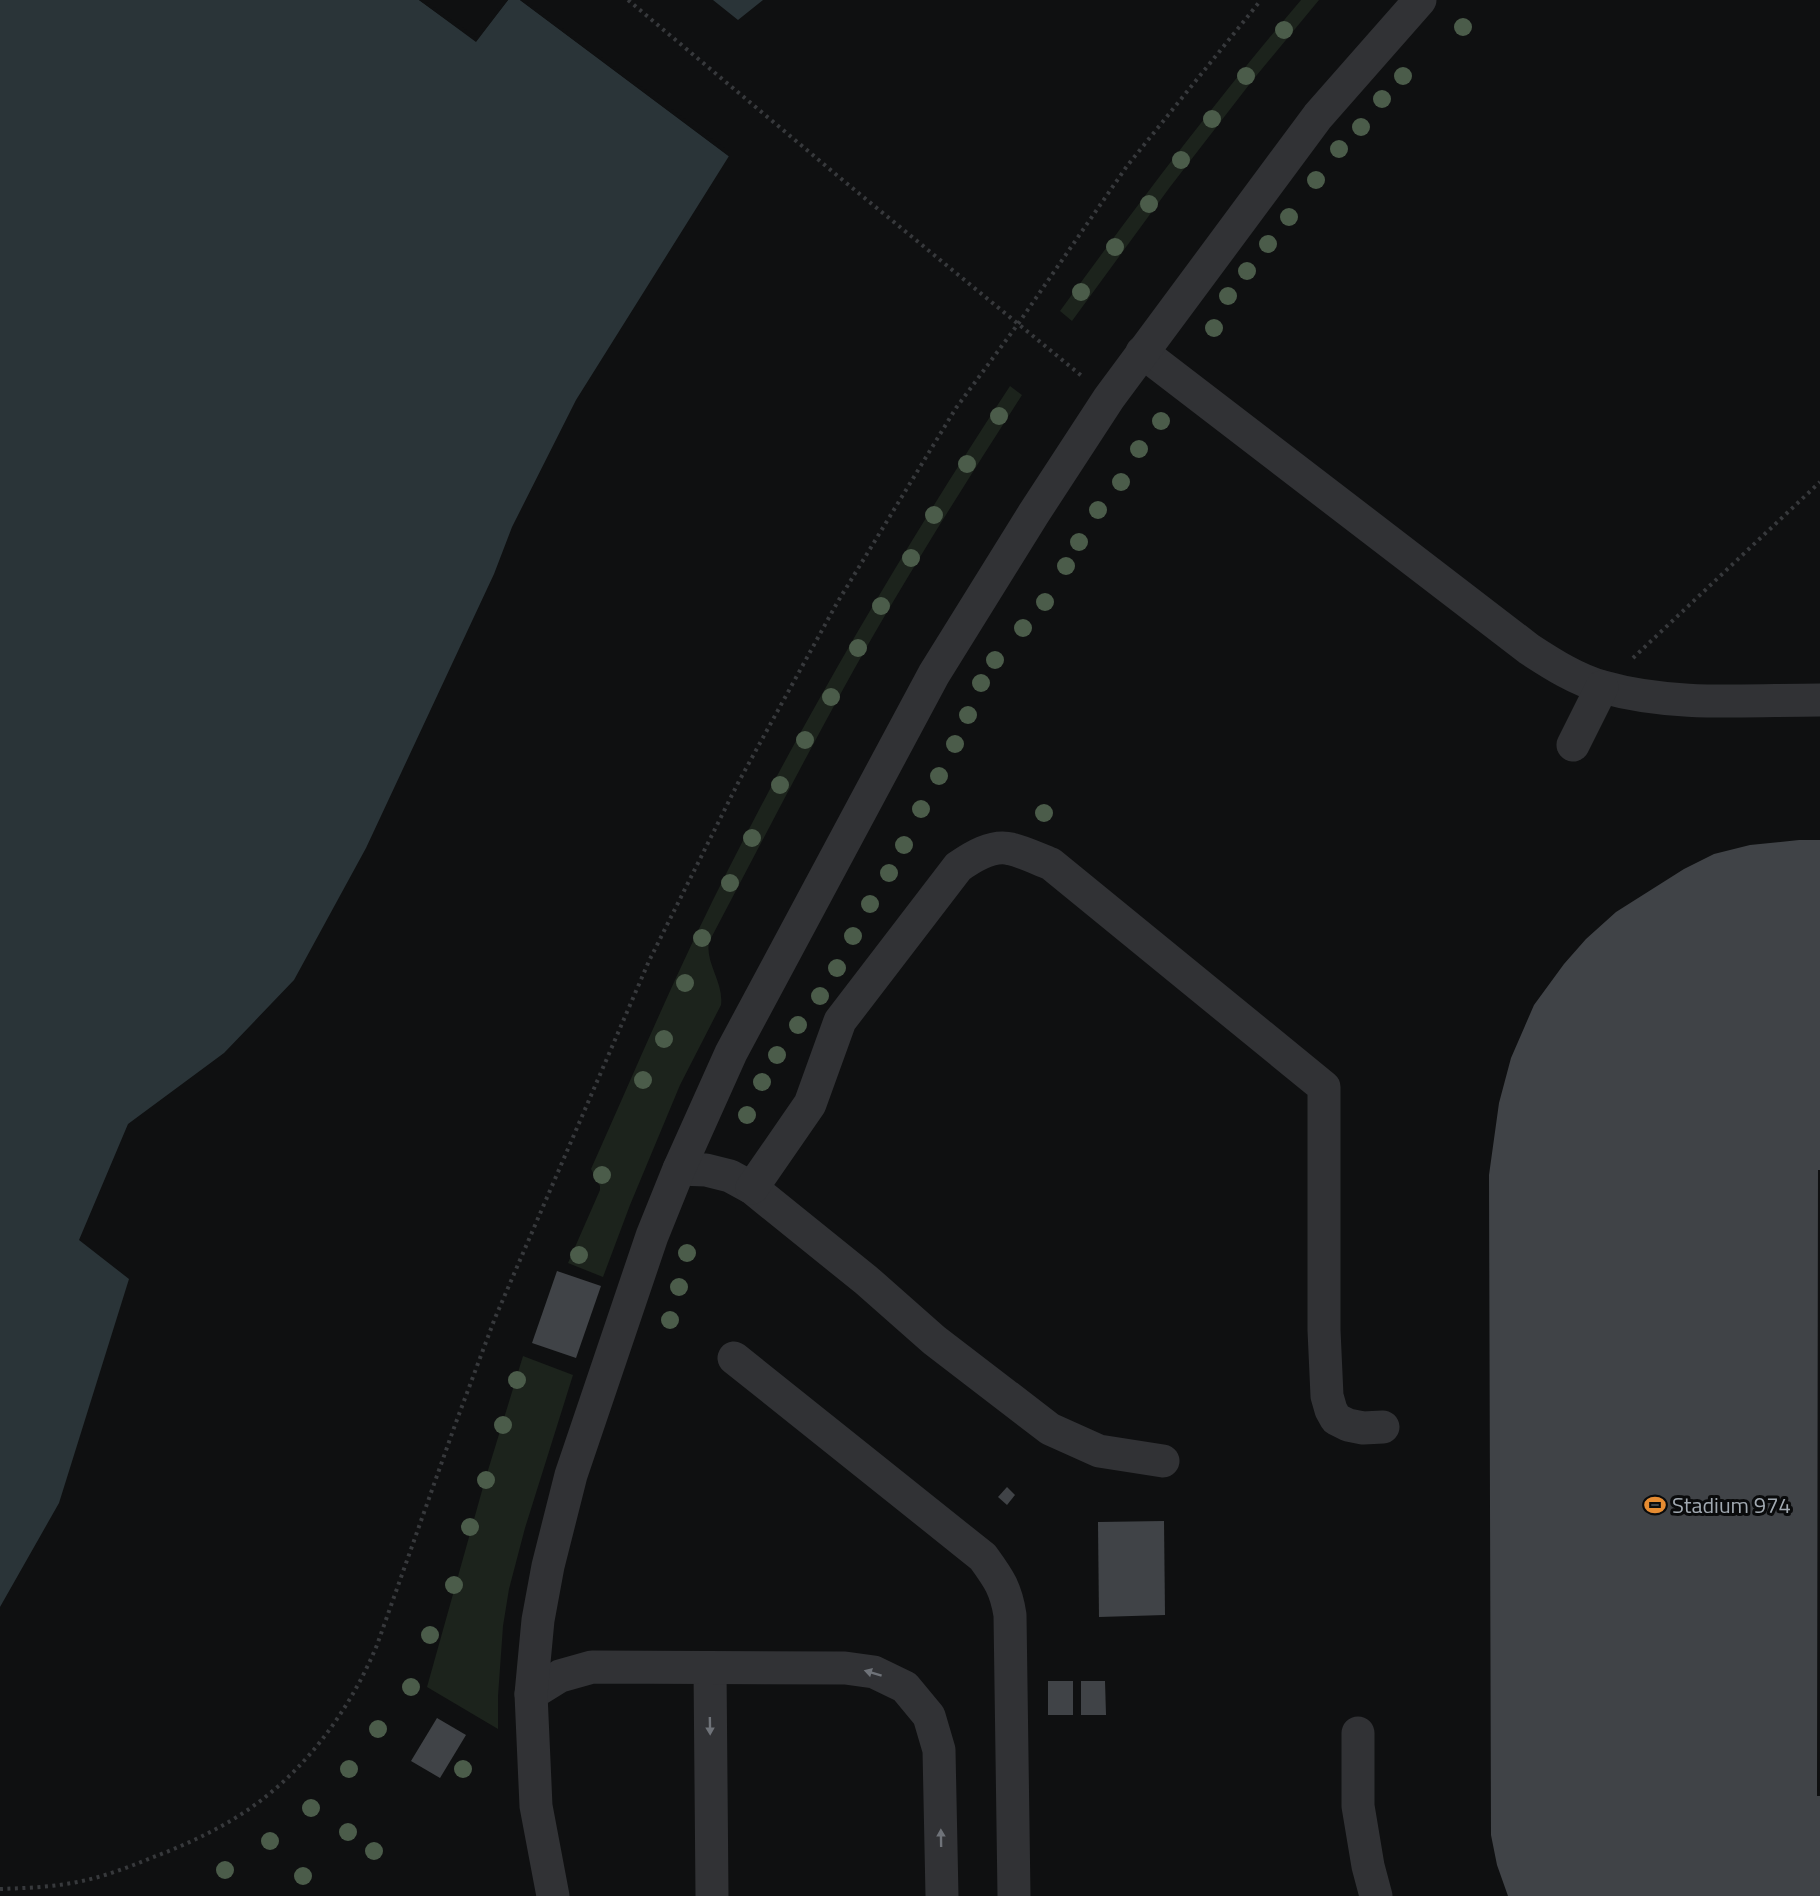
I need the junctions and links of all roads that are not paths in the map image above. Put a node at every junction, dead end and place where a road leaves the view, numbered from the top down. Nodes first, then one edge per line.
1 (1420, 0) edge
2 (1142, 352) junction
3 (1602, 687) junction
4 (1820, 700) edge
5 (1573, 745) dead end
6 (679, 1169) junction
7 (752, 1188) junction
8 (734, 1358) dead end
9 (1383, 1426) dead end
10 (1163, 1461) dead end
11 (710, 1668) junction
12 (531, 1694) junction
13 (1358, 1733) dead end
14 (553, 1896) edge
15 (712, 1896) edge
16 (942, 1896) edge
17 (1014, 1896) edge
18 (1376, 1896) edge

1 - 2 street
2 - 3 street
2 - 6 street
3 - 4 street
3 - 5 street
6 - 7 street
6 - 12 street
7 - 9 street
7 - 10 street
8 - 17 street
11 - 12 street
11 -> 15 street
16 -> 11 street
12 - 14 street
13 - 18 street

